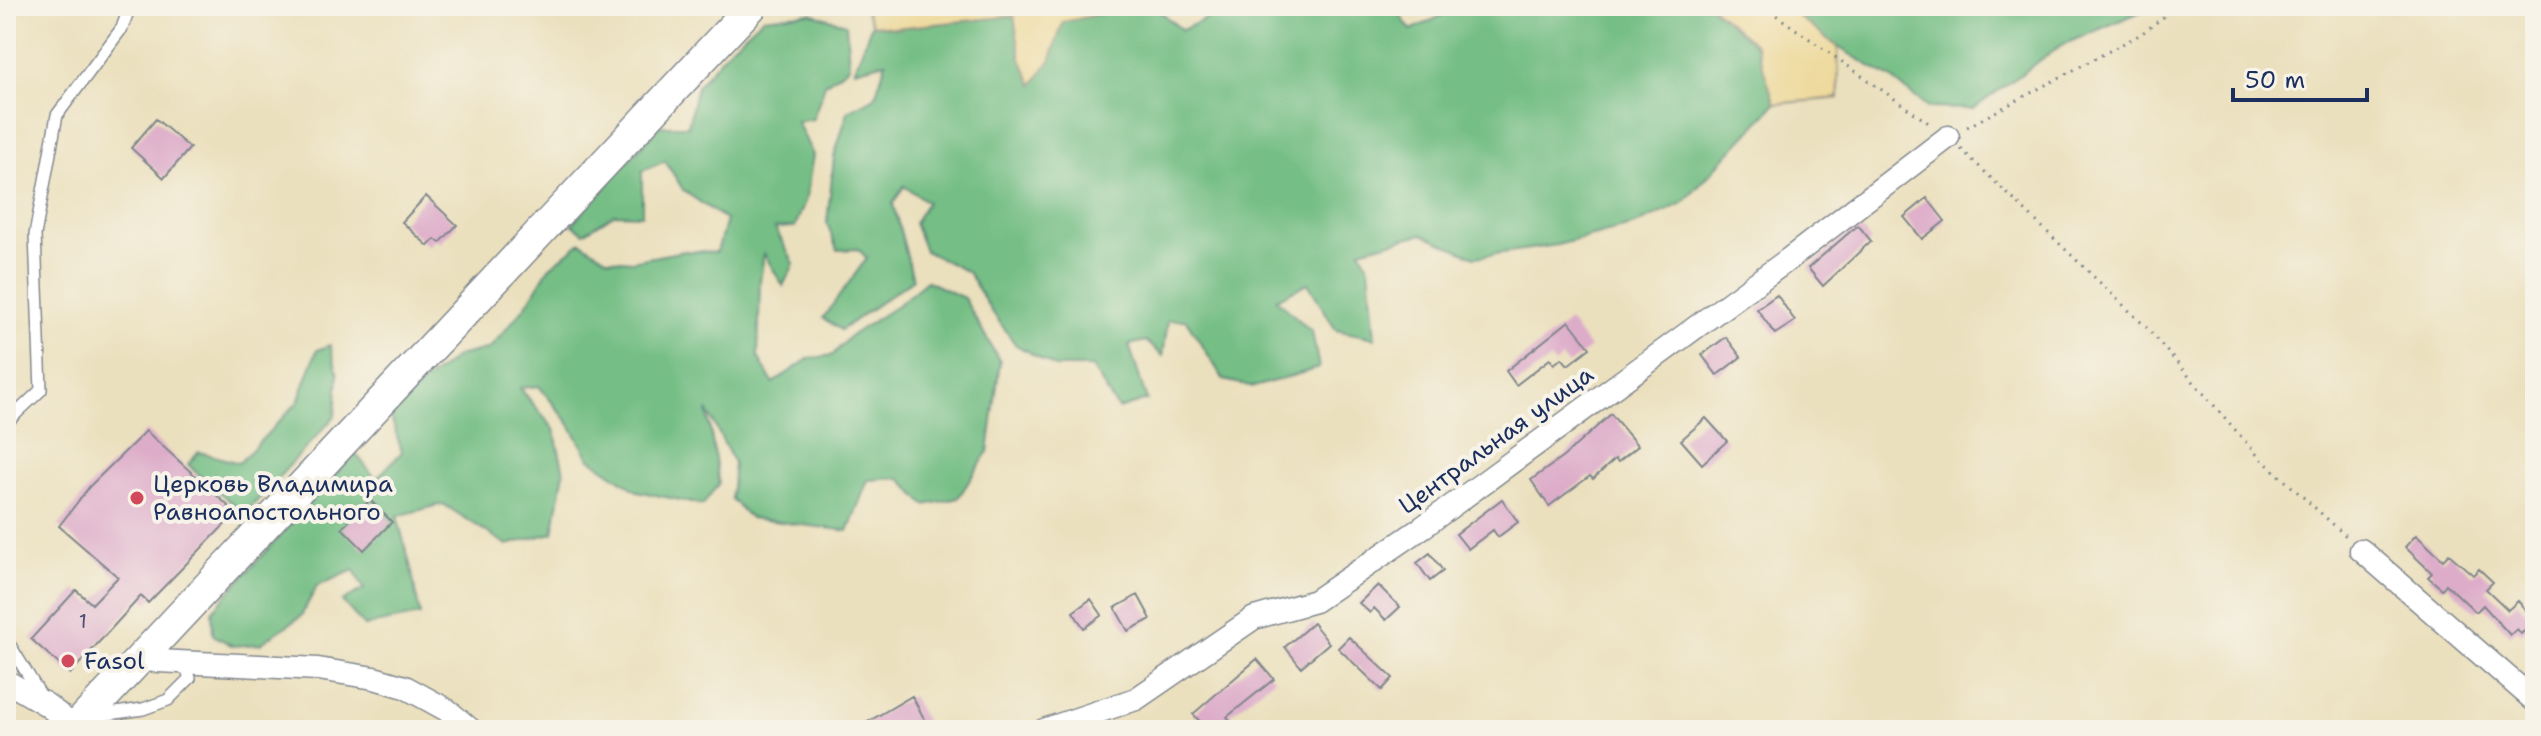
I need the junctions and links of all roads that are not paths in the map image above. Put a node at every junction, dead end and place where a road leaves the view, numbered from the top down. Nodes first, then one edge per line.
1 (130, 6) edge
2 (752, 6) edge
3 (1948, 137) road end
4 (6, 423) edge
5 (2361, 550) road end
6 (6, 639) edge
7 (138, 660) junction
8 (184, 662) junction
9 (6, 681) edge
10 (2535, 701) edge
11 (47, 705) junction
12 (78, 729) edge
13 (471, 730) edge
14 (1044, 730) edge

1 - 4 lane
2 - 7 main road
3 - 14 street, Центральная улица
5 - 10 street
6 - 11 lane
7 - 8 street
7 - 12 main road
8 - 12 lane
8 - 13 street
9 - 11 street
11 - 12 street

